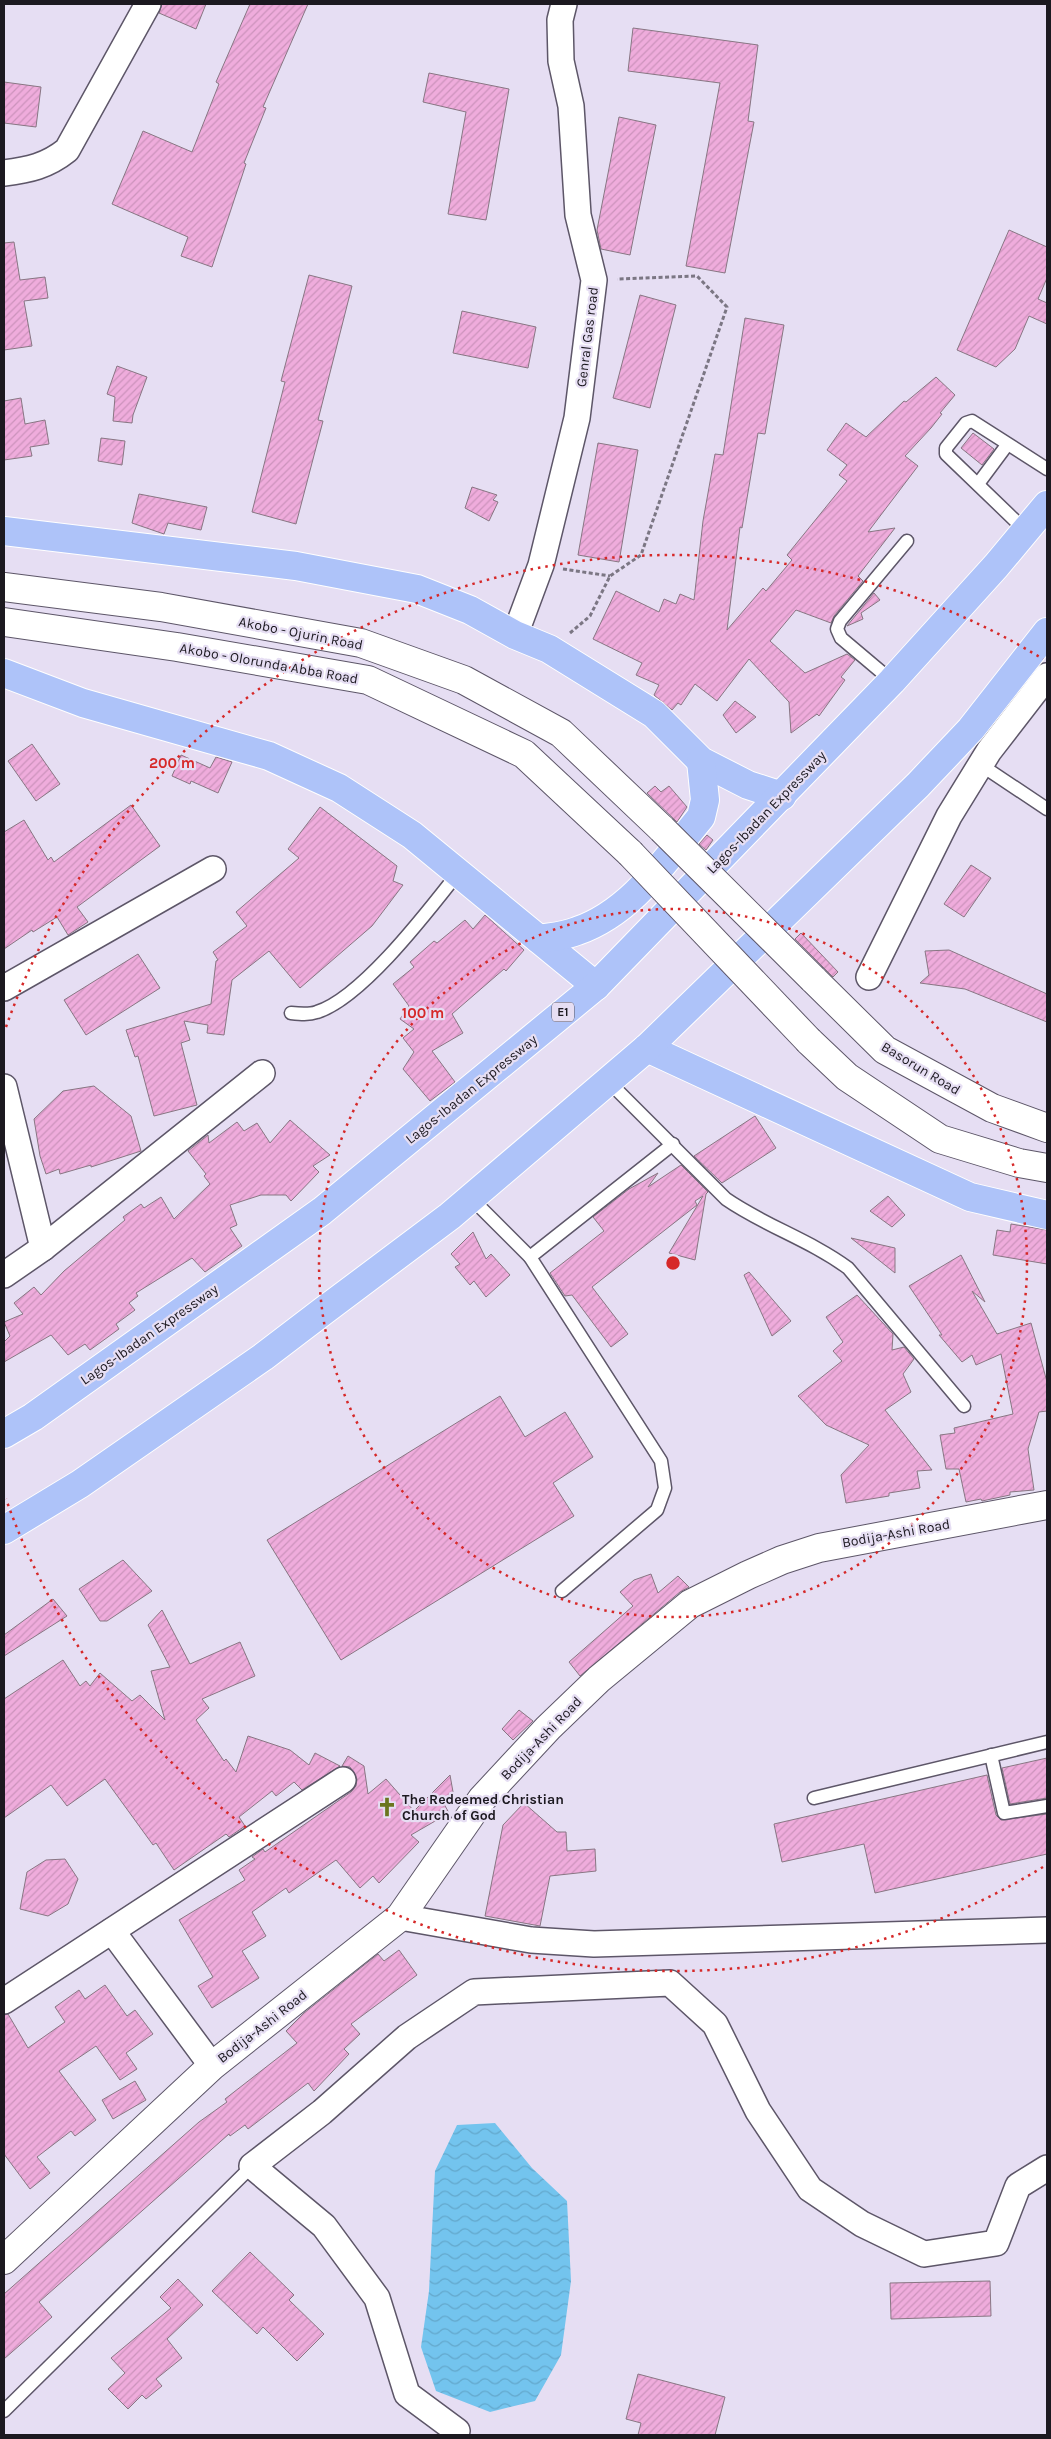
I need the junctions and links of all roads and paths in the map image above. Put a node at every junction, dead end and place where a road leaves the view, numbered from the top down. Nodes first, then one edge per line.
1 (148, 4) edge
2 (564, 4) edge
3 (4, 173) edge
4 (594, 280) junction
5 (1007, 445) junction
6 (1047, 469) edge
7 (978, 484) junction
8 (1047, 505) edge
9 (4, 531) edge
10 (1026, 531) junction
11 (907, 541) dead end
12 (540, 565) junction
13 (610, 576) junction
14 (4, 587) edge
15 (4, 622) edge
16 (1047, 632) edge
17 (515, 635) junction
18 (549, 650) junction
19 (4, 673) edge
20 (1047, 676) edge
21 (892, 681) junction
22 (701, 761) junction
23 (981, 765) junction
24 (782, 796) junction
25 (1047, 809) edge
26 (213, 869) dead end
27 (458, 873) junction
28 (539, 939) junction
29 (868, 977) dead end
30 (813, 979) joint
31 (596, 986) junction
32 (4, 988) edge
33 (291, 1013) dead end
34 (647, 1048) junction
35 (262, 1073) dead end
36 (608, 1081) junction
37 (4, 1086) edge
38 (1047, 1128) edge
39 (673, 1144) junction
40 (1047, 1168) edge
41 (472, 1198) junction
42 (1047, 1215) edge
43 (43, 1248) junction
44 (530, 1257) junction
45 (4, 1274) edge
46 (964, 1406) dead end
47 (4, 1434) edge
48 (1047, 1505) edge
49 (4, 1530) edge
50 (562, 1591) dead end
51 (1047, 1742) edge
52 (991, 1755) junction
53 (343, 1780) dead end
54 (814, 1798) dead end
55 (1047, 1806) edge
56 (400, 1917) junction
57 (1047, 1930) edge
58 (112, 1931) junction
59 (4, 2001) edge
60 (212, 2066) junction
61 (252, 2166) junction
62 (1047, 2168) edge
63 (4, 2260) edge
64 (4, 2411) edge
65 (458, 2431) dead end

1 - 3 street
2 - 4 street, Genral Gas road
4 - 12 street, Genral Gas road
4 - 13 path
5 - 6 lane
5 - 7 lane
5 - 7 lane
7 - 10 lane
8 - 10 highway, Lagos-Ibadan Expressway / E1
9 - 17 highway
10 - 21 highway, Lagos-Ibadan Expressway / E1
11 - 21 lane
12 - 13 path
12 - 17 street, Genral Gas road
13 - 18 path
14 - 30 main road, Akobo - Ojurin Road, bridge
15 - 40 main road, Akobo - Olorunda Abba Road, bridge
16 - 34 highway
17 - 18 highway
18 - 22 highway
19 - 27 highway
20 - 23 street
21 - 24 highway, Lagos-Ibadan Expressway / E1
22 - 24 highway
22 - 28 highway
23 - 25 lane
23 - 29 street
24 - 31 highway, Lagos-Ibadan Expressway / E1
26 - 32 street
27 - 28 highway
27 - 33 lane
28 - 31 highway
30 - 38 main road, Basorun Road
31 - 47 highway, Lagos-Ibadan Expressway / E1
34 - 36 highway
34 - 42 highway
35 - 43 street
36 - 39 lane
36 - 41 highway
37 - 43 street
39 - 44 lane
39 - 46 lane
41 - 44 lane
41 - 49 highway
43 - 45 street
44 - 50 lane
48 - 56 main road, Bodija-Ashi Road
51 - 52 lane
52 - 54 lane
52 - 55 lane
53 - 58 street
56 - 57 street
56 - 60 main road, Bodija-Ashi Road
58 - 59 street
58 - 60 street
60 - 63 main road, Bodija-Ashi Road
61 - 62 street
61 - 64 lane
61 - 65 street

